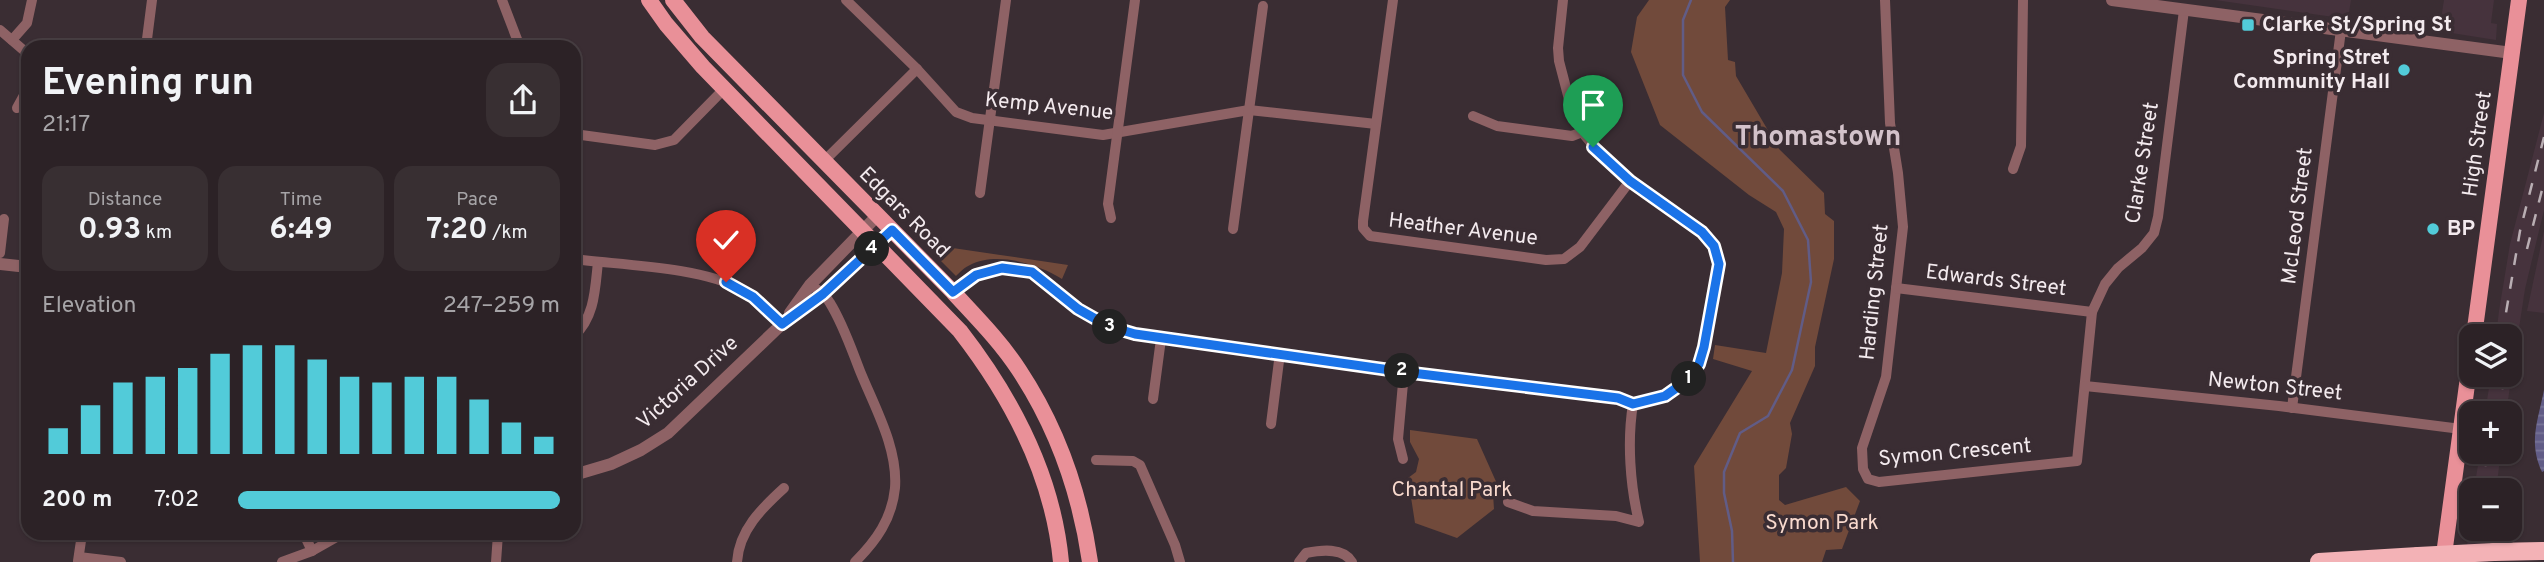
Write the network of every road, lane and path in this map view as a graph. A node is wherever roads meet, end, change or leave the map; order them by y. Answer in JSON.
{"nodes":[{"id":1,"x":32,"y":0,"type":"edge"},
{"id":2,"x":152,"y":0,"type":"edge"},
{"id":3,"x":502,"y":0,"type":"edge"},
{"id":4,"x":649,"y":0,"type":"edge"},
{"id":5,"x":673,"y":0,"type":"edge"},
{"id":6,"x":1006,"y":0,"type":"edge"},
{"id":7,"x":1135,"y":0,"type":"edge"},
{"id":8,"x":1393,"y":0,"type":"edge"},
{"id":9,"x":1563,"y":0,"type":"edge"},
{"id":10,"x":2023,"y":0,"type":"edge"},
{"id":11,"x":2112,"y":0,"type":"edge"},
{"id":12,"x":2519,"y":0,"type":"edge"},
{"id":13,"x":1885,"y":1,"type":"edge"},
{"id":14,"x":851,"y":2,"type":"edge"},
{"id":15,"x":1263,"y":6,"type":"dead end"},
{"id":16,"x":2184,"y":10,"type":"junction"},
{"id":17,"x":0,"y":30,"type":"edge"},
{"id":18,"x":2341,"y":30,"type":"junction"},
{"id":19,"x":12,"y":40,"type":"junction"},
{"id":20,"x":147,"y":40,"type":"edge"},
{"id":21,"x":517,"y":40,"type":"edge"},
{"id":22,"x":21,"y":48,"type":"edge"},
{"id":23,"x":2512,"y":53,"type":"junction"},
{"id":24,"x":917,"y":69,"type":"junction"},
{"id":25,"x":724,"y":89,"type":"junction"},
{"id":26,"x":21,"y":101,"type":"edge"},
{"id":27,"x":17,"y":108,"type":"dead end"},
{"id":28,"x":1249,"y":110,"type":"junction"},
{"id":29,"x":1474,"y":116,"type":"dead end"},
{"id":30,"x":989,"y":121,"type":"junction"},
{"id":31,"x":1376,"y":124,"type":"junction"},
{"id":32,"x":1582,"y":132,"type":"junction"},
{"id":33,"x":581,"y":135,"type":"edge"},
{"id":34,"x":1116,"y":135,"type":"junction"},
{"id":35,"x":823,"y":162,"type":"junction"},
{"id":36,"x":2013,"y":169,"type":"dead end"},
{"id":37,"x":1630,"y":181,"type":"junction"},
{"id":38,"x":980,"y":193,"type":"dead end"},
{"id":39,"x":877,"y":216,"type":"junction"},
{"id":40,"x":1111,"y":218,"type":"dead end"},
{"id":41,"x":4,"y":219,"type":"dead end"},
{"id":42,"x":862,"y":229,"type":"junction"},
{"id":43,"x":1233,"y":229,"type":"dead end"},
{"id":44,"x":892,"y":230,"type":"junction"},
{"id":45,"x":877,"y":244,"type":"junction"},
{"id":46,"x":0,"y":253,"type":"edge"},
{"id":47,"x":581,"y":260,"type":"edge"},
{"id":48,"x":598,"y":262,"type":"junction"},
{"id":49,"x":0,"y":264,"type":"edge"},
{"id":50,"x":21,"y":266,"type":"edge"},
{"id":51,"x":810,"y":285,"type":"junction"},
{"id":52,"x":1896,"y":288,"type":"junction"},
{"id":53,"x":953,"y":292,"type":"junction"},
{"id":54,"x":820,"y":296,"type":"junction"},
{"id":55,"x":2092,"y":312,"type":"junction"},
{"id":56,"x":782,"y":324,"type":"junction"},
{"id":57,"x":2476,"y":324,"type":"edge"},
{"id":58,"x":581,"y":330,"type":"edge"},
{"id":59,"x":1161,"y":339,"type":"junction"},
{"id":60,"x":1280,"y":353,"type":"junction"},
{"id":61,"x":1404,"y":372,"type":"junction"},
{"id":62,"x":1886,"y":377,"type":"joint"},
{"id":63,"x":2085,"y":386,"type":"junction"},
{"id":64,"x":1153,"y":399,"type":"dead end"},
{"id":65,"x":1633,"y":404,"type":"junction"},
{"id":66,"x":2292,"y":408,"type":"junction"},
{"id":67,"x":1271,"y":424,"type":"dead end"},
{"id":68,"x":2459,"y":429,"type":"edge"},
{"id":69,"x":2459,"y":444,"type":"edge"},
{"id":70,"x":1403,"y":458,"type":"dead end"},
{"id":71,"x":1096,"y":460,"type":"dead end"},
{"id":72,"x":581,"y":473,"type":"edge"},
{"id":73,"x":784,"y":488,"type":"dead end"},
{"id":74,"x":1508,"y":502,"type":"dead end"},
{"id":75,"x":81,"y":540,"type":"edge"},
{"id":76,"x":307,"y":540,"type":"edge"},
{"id":77,"x":331,"y":540,"type":"edge"},
{"id":78,"x":498,"y":540,"type":"edge"},
{"id":79,"x":312,"y":551,"type":"junction"},
{"id":80,"x":2544,"y":551,"type":"edge"},
{"id":81,"x":78,"y":560,"type":"edge"},
{"id":82,"x":121,"y":562,"type":"edge"},
{"id":83,"x":282,"y":562,"type":"edge"},
{"id":84,"x":496,"y":562,"type":"edge"},
{"id":85,"x":737,"y":562,"type":"edge"},
{"id":86,"x":855,"y":562,"type":"edge"},
{"id":87,"x":1061,"y":562,"type":"edge"},
{"id":88,"x":1090,"y":562,"type":"edge"},
{"id":89,"x":1180,"y":562,"type":"edge"},
{"id":90,"x":1298,"y":562,"type":"edge"},
{"id":91,"x":1352,"y":562,"type":"edge"},
{"id":92,"x":2319,"y":562,"type":"edge"},
{"id":93,"x":2443,"y":562,"type":"edge"}],
"edges":[{"from":1,"to":19,"type":"street"},
{"from":2,"to":20,"type":"street"},
{"from":3,"to":21,"type":"street"},
{"from":4,"to":25,"type":"main road","name":"Edgars Road"},
{"from":5,"to":35,"type":"main road","name":"Edgars Road"},
{"from":6,"to":30,"type":"street"},
{"from":7,"to":34,"type":"street"},
{"from":8,"to":31,"type":"street","name":"Heather Avenue"},
{"from":9,"to":32,"type":"street"},
{"from":10,"to":36,"type":"street"},
{"from":11,"to":16,"type":"street"},
{"from":12,"to":23,"type":"main road","name":"High Street"},
{"from":13,"to":52,"type":"street","name":"Harding Street"},
{"from":14,"to":24,"type":"street","name":"Kemp Avenue"},
{"from":15,"to":28,"type":"street"},
{"from":16,"to":18,"type":"street"},
{"from":16,"to":55,"type":"street","name":"Clarke Street"},
{"from":17,"to":19,"type":"street"},
{"from":18,"to":23,"type":"street"},
{"from":18,"to":66,"type":"street","name":"McLeod Street"},
{"from":19,"to":22,"type":"street"},
{"from":23,"to":57,"type":"main road","name":"High Street"},
{"from":24,"to":30,"type":"street","name":"Kemp Avenue"},
{"from":24,"to":35,"type":"street"},
{"from":25,"to":33,"type":"street"},
{"from":25,"to":42,"type":"main road","name":"Edgars Road"},
{"from":26,"to":27,"type":"street"},
{"from":28,"to":31,"type":"street","name":"Kemp Avenue"},
{"from":28,"to":34,"type":"street","name":"Kemp Avenue"},
{"from":28,"to":43,"type":"street"},
{"from":29,"to":32,"type":"street"},
{"from":30,"to":34,"type":"street","name":"Kemp Avenue"},
{"from":30,"to":38,"type":"street"},
{"from":31,"to":37,"type":"street","name":"Heather Avenue"},
{"from":32,"to":37,"type":"street"},
{"from":34,"to":40,"type":"street"},
{"from":35,"to":39,"type":"main road","name":"Edgars Road"},
{"from":37,"to":65,"type":"street"},
{"from":39,"to":42,"type":"street","name":"Victoria Drive"},
{"from":39,"to":44,"type":"main road","name":"Edgars Road"},
{"from":41,"to":46,"type":"street"},
{"from":42,"to":45,"type":"main road","name":"Edgars Road"},
{"from":42,"to":51,"type":"street","name":"Victoria Drive"},
{"from":44,"to":45,"type":"street","name":"Victoria Drive"},
{"from":44,"to":53,"type":"main road","name":"Edgars Road"},
{"from":45,"to":54,"type":"street","name":"Victoria Drive"},
{"from":45,"to":87,"type":"main road","name":"Edgars Road"},
{"from":47,"to":48,"type":"street"},
{"from":48,"to":56,"type":"street"},
{"from":48,"to":58,"type":"street"},
{"from":49,"to":50,"type":"street"},
{"from":51,"to":54,"type":"street"},
{"from":51,"to":56,"type":"street","name":"Victoria Drive"},
{"from":52,"to":55,"type":"street","name":"Edwards Street"},
{"from":52,"to":62,"type":"street","name":"Harding Street"},
{"from":53,"to":59,"type":"street"},
{"from":53,"to":88,"type":"main road","name":"Edgars Road"},
{"from":54,"to":56,"type":"street","name":"Victoria Drive"},
{"from":54,"to":86,"type":"street"},
{"from":55,"to":63,"type":"street","name":"Clarke Street"},
{"from":56,"to":72,"type":"street","name":"Victoria Drive"},
{"from":59,"to":60,"type":"street"},
{"from":59,"to":64,"type":"street"},
{"from":60,"to":61,"type":"street"},
{"from":60,"to":67,"type":"street"},
{"from":61,"to":65,"type":"street"},
{"from":61,"to":70,"type":"street"},
{"from":62,"to":63,"type":"street","name":"Symon Crescent"},
{"from":63,"to":66,"type":"street","name":"Newton Street"},
{"from":65,"to":74,"type":"street"},
{"from":66,"to":68,"type":"street","name":"Newton Street"},
{"from":69,"to":93,"type":"main road"},
{"from":71,"to":89,"type":"street"},
{"from":73,"to":85,"type":"street"},
{"from":75,"to":81,"type":"street"},
{"from":76,"to":79,"type":"street"},
{"from":77,"to":79,"type":"street"},
{"from":78,"to":84,"type":"street"},
{"from":79,"to":83,"type":"street"},
{"from":80,"to":92,"type":"highway","bridge":true},
{"from":81,"to":82,"type":"street"},
{"from":90,"to":91,"type":"street"}]}
